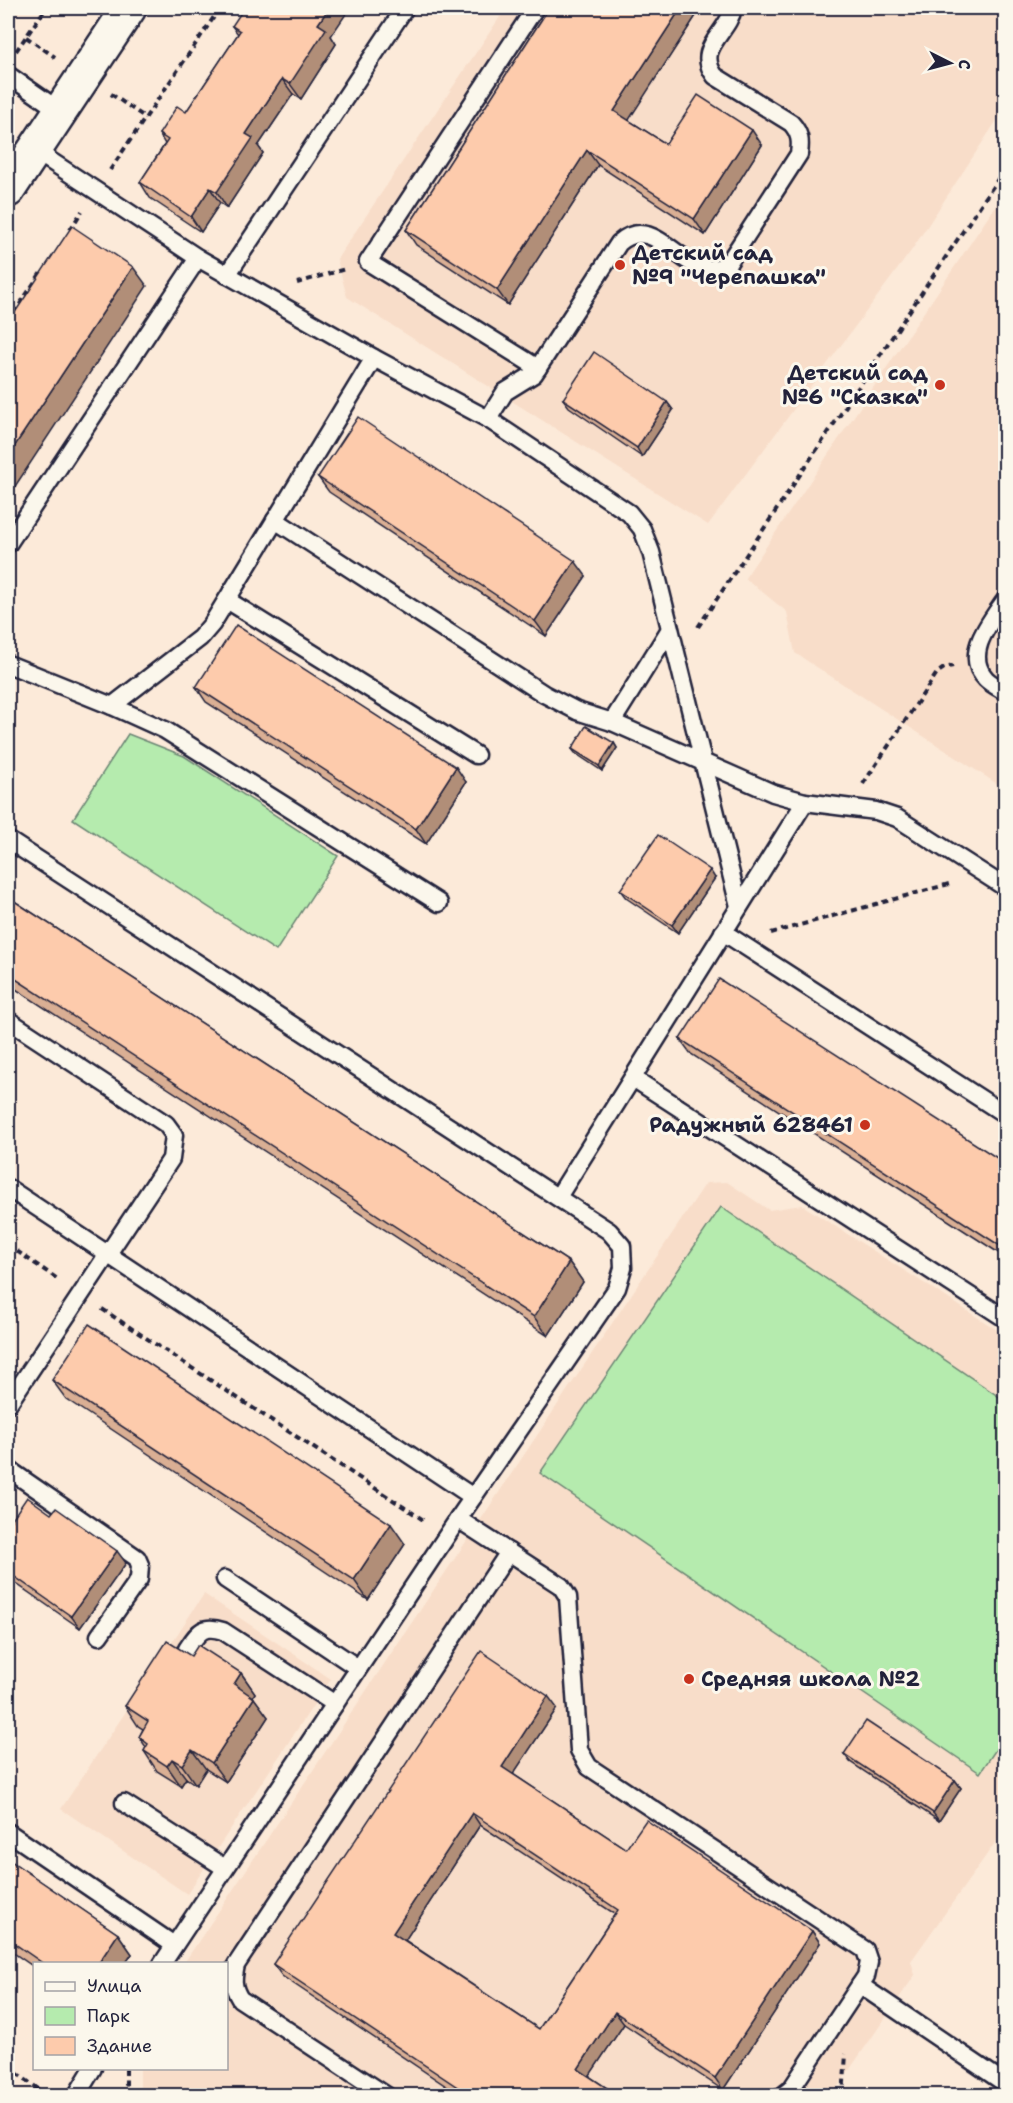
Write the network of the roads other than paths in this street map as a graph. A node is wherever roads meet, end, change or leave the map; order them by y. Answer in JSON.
{"nodes":[{"id":1,"x":129,"y":8,"type":"edge"},
{"id":2,"x":405,"y":8,"type":"edge"},
{"id":3,"x":535,"y":8,"type":"edge"},
{"id":4,"x":733,"y":8,"type":"edge"},
{"id":5,"x":8,"y":75,"type":"edge"},
{"id":6,"x":60,"y":111,"type":"junction"},
{"id":7,"x":34,"y":150,"type":"junction"},
{"id":8,"x":8,"y":190,"type":"edge"},
{"id":9,"x":198,"y":258,"type":"junction"},
{"id":10,"x":227,"y":275,"type":"junction"},
{"id":11,"x":374,"y":358,"type":"junction"},
{"id":12,"x":538,"y":368,"type":"junction"},
{"id":13,"x":488,"y":419,"type":"junction"},
{"id":14,"x":275,"y":520,"type":"junction"},
{"id":15,"x":8,"y":544,"type":"edge"},
{"id":16,"x":1005,"y":599,"type":"edge"},
{"id":17,"x":227,"y":600,"type":"junction"},
{"id":18,"x":670,"y":629,"type":"junction"},
{"id":19,"x":8,"y":664,"type":"edge"},
{"id":20,"x":1005,"y":692,"type":"edge"},
{"id":21,"x":112,"y":706,"type":"junction"},
{"id":22,"x":612,"y":722,"type":"junction"},
{"id":23,"x":476,"y":755,"type":"dead end"},
{"id":24,"x":705,"y":765,"type":"junction"},
{"id":25,"x":805,"y":802,"type":"junction"},
{"id":26,"x":8,"y":840,"type":"edge"},
{"id":27,"x":1005,"y":888,"type":"edge"},
{"id":28,"x":439,"y":903,"type":"dead end"},
{"id":29,"x":739,"y":906,"type":"junction"},
{"id":30,"x":723,"y":932,"type":"junction"},
{"id":31,"x":8,"y":1020,"type":"edge"},
{"id":32,"x":633,"y":1078,"type":"junction"},
{"id":33,"x":1005,"y":1115,"type":"edge"},
{"id":34,"x":8,"y":1188,"type":"edge"},
{"id":35,"x":558,"y":1197,"type":"junction"},
{"id":36,"x":108,"y":1255,"type":"junction"},
{"id":37,"x":1005,"y":1319,"type":"edge"},
{"id":38,"x":8,"y":1404,"type":"edge"},
{"id":39,"x":8,"y":1469,"type":"edge"},
{"id":40,"x":473,"y":1497,"type":"junction"},
{"id":41,"x":458,"y":1519,"type":"junction"},
{"id":42,"x":509,"y":1552,"type":"junction"},
{"id":43,"x":225,"y":1579,"type":"dead end"},
{"id":44,"x":99,"y":1636,"type":"dead end"},
{"id":45,"x":187,"y":1649,"type":"dead end"},
{"id":46,"x":358,"y":1668,"type":"junction"},
{"id":47,"x":334,"y":1704,"type":"junction"},
{"id":48,"x":124,"y":1803,"type":"dead end"},
{"id":49,"x":8,"y":1832,"type":"edge"},
{"id":50,"x":225,"y":1868,"type":"junction"},
{"id":51,"x":174,"y":1945,"type":"junction"},
{"id":52,"x":163,"y":1962,"type":"edge"},
{"id":53,"x":860,"y":1986,"type":"junction"},
{"id":54,"x":92,"y":2070,"type":"edge"},
{"id":55,"x":1005,"y":2084,"type":"edge"},
{"id":56,"x":75,"y":2096,"type":"edge"},
{"id":57,"x":387,"y":2096,"type":"edge"},
{"id":58,"x":782,"y":2096,"type":"edge"}],
"edges":[{"from":1,"to":6,"type":"street"},
{"from":2,"to":10,"type":"lane"},
{"from":3,"to":12,"type":"lane"},
{"from":4,"to":12,"type":"lane"},
{"from":5,"to":6,"type":"lane"},
{"from":6,"to":7,"type":"street"},
{"from":7,"to":8,"type":"street"},
{"from":7,"to":9,"type":"lane"},
{"from":9,"to":10,"type":"lane"},
{"from":9,"to":15,"type":"lane"},
{"from":10,"to":11,"type":"lane"},
{"from":11,"to":13,"type":"lane"},
{"from":11,"to":14,"type":"lane"},
{"from":12,"to":13,"type":"lane"},
{"from":13,"to":18,"type":"lane"},
{"from":14,"to":17,"type":"lane"},
{"from":14,"to":22,"type":"lane"},
{"from":16,"to":20,"type":"lane"},
{"from":17,"to":21,"type":"lane"},
{"from":17,"to":23,"type":"lane"},
{"from":18,"to":22,"type":"lane"},
{"from":18,"to":24,"type":"lane"},
{"from":19,"to":21,"type":"lane"},
{"from":21,"to":28,"type":"lane"},
{"from":22,"to":24,"type":"lane"},
{"from":24,"to":25,"type":"lane"},
{"from":24,"to":29,"type":"lane"},
{"from":25,"to":27,"type":"lane"},
{"from":25,"to":29,"type":"lane"},
{"from":26,"to":35,"type":"lane"},
{"from":29,"to":30,"type":"lane"},
{"from":30,"to":32,"type":"lane"},
{"from":30,"to":33,"type":"lane"},
{"from":31,"to":36,"type":"lane"},
{"from":32,"to":35,"type":"lane"},
{"from":32,"to":37,"type":"lane"},
{"from":34,"to":36,"type":"lane"},
{"from":35,"to":40,"type":"lane"},
{"from":36,"to":38,"type":"lane"},
{"from":36,"to":40,"type":"lane"},
{"from":39,"to":44,"type":"lane"},
{"from":40,"to":41,"type":"lane"},
{"from":41,"to":42,"type":"lane"},
{"from":41,"to":46,"type":"lane"},
{"from":42,"to":53,"type":"lane"},
{"from":42,"to":57,"type":"lane"},
{"from":43,"to":46,"type":"lane"},
{"from":45,"to":47,"type":"lane"},
{"from":46,"to":47,"type":"lane"},
{"from":47,"to":50,"type":"lane"},
{"from":48,"to":50,"type":"lane"},
{"from":49,"to":51,"type":"lane"},
{"from":50,"to":51,"type":"lane"},
{"from":51,"to":52,"type":"lane"},
{"from":53,"to":55,"type":"lane"},
{"from":53,"to":58,"type":"lane"},
{"from":54,"to":56,"type":"lane"}]}
